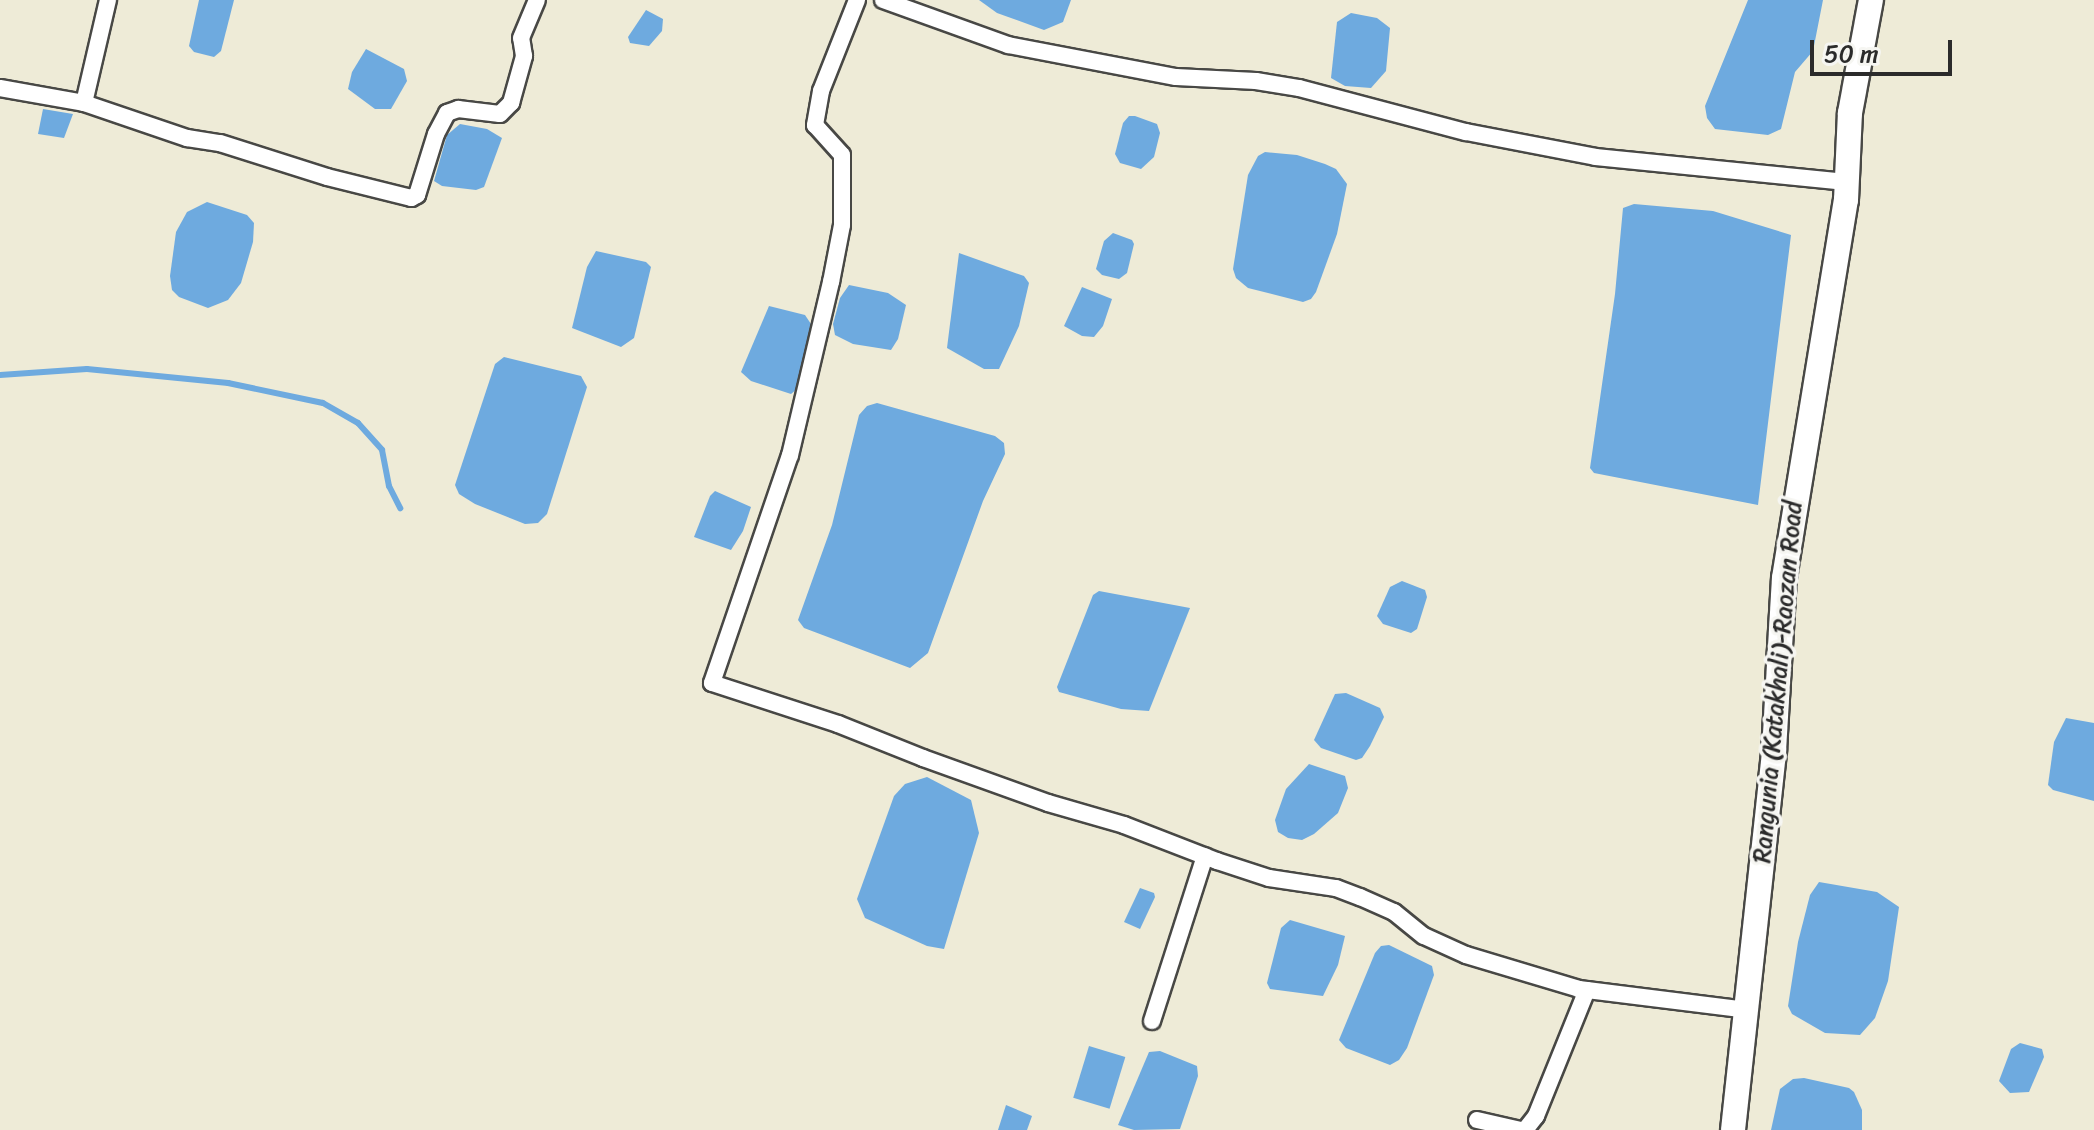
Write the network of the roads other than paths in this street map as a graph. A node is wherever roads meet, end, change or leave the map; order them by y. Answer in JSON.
{"nodes":[{"id":1,"x":108,"y":0,"type":"edge"},
{"id":2,"x":537,"y":0,"type":"edge"},
{"id":3,"x":857,"y":0,"type":"edge"},
{"id":4,"x":883,"y":0,"type":"edge"},
{"id":5,"x":1871,"y":0,"type":"edge"},
{"id":6,"x":0,"y":88,"type":"edge"},
{"id":7,"x":84,"y":103,"type":"junction"},
{"id":8,"x":1846,"y":182,"type":"junction"},
{"id":9,"x":1205,"y":856,"type":"junction"},
{"id":10,"x":1587,"y":990,"type":"junction"},
{"id":11,"x":1747,"y":1010,"type":"junction"},
{"id":12,"x":1152,"y":1021,"type":"dead end"},
{"id":13,"x":1477,"y":1120,"type":"dead end"},
{"id":14,"x":1523,"y":1130,"type":"edge"},
{"id":15,"x":1733,"y":1130,"type":"edge"}],
"edges":[{"from":1,"to":7,"type":"street"},
{"from":2,"to":7,"type":"street"},
{"from":3,"to":9,"type":"street"},
{"from":4,"to":8,"type":"street"},
{"from":5,"to":8,"type":"main road","name":"Rangunia (Katakhali)-Raozan Road"},
{"from":6,"to":7,"type":"street"},
{"from":8,"to":11,"type":"main road","name":"Rangunia (Katakhali)-Raozan Road"},
{"from":9,"to":10,"type":"street"},
{"from":9,"to":12,"type":"street"},
{"from":10,"to":11,"type":"street"},
{"from":10,"to":14,"type":"street"},
{"from":11,"to":15,"type":"main road","name":"Rangunia (Katakhali)-Raozan Road"},
{"from":13,"to":14,"type":"street"}]}
